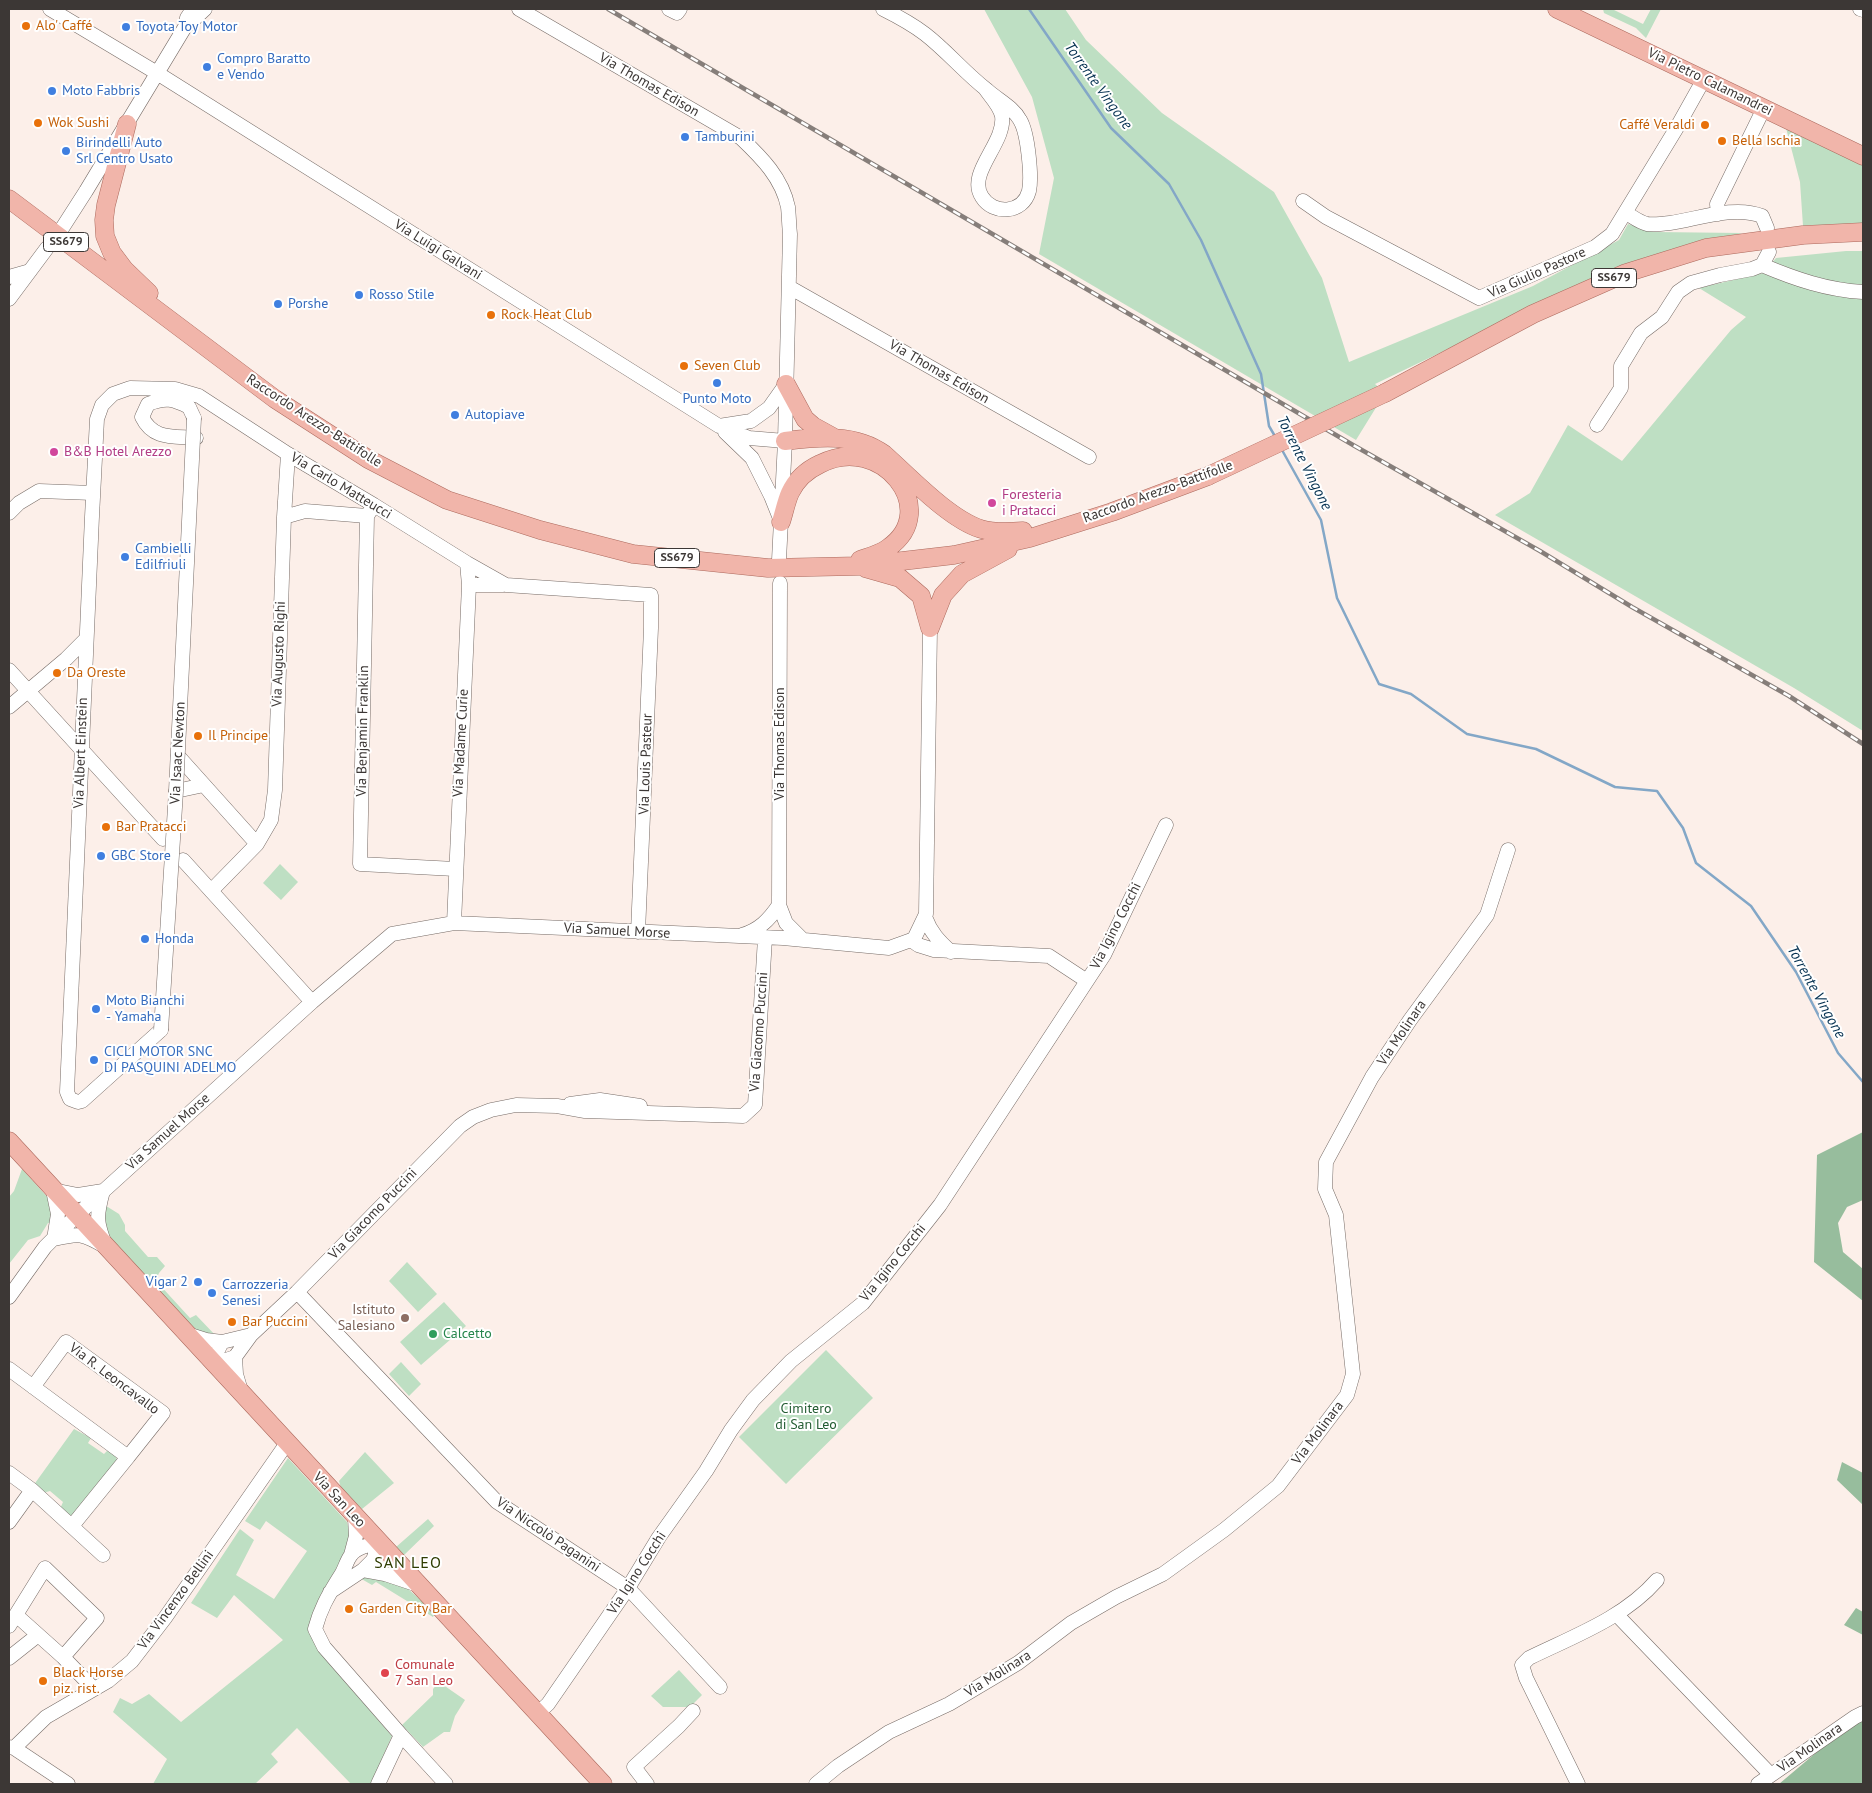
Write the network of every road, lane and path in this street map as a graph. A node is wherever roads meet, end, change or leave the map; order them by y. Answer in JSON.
{"nodes":[{"id":1,"x":50,"y":9,"type":"edge"},
{"id":2,"x":193,"y":9,"type":"edge"},
{"id":3,"x":205,"y":9,"type":"edge"},
{"id":4,"x":519,"y":9,"type":"edge"},
{"id":5,"x":669,"y":9,"type":"edge"},
{"id":6,"x":680,"y":9,"type":"edge"},
{"id":7,"x":883,"y":9,"type":"edge"},
{"id":8,"x":1558,"y":9,"type":"edge"},
{"id":9,"x":185,"y":27,"type":"junction"},
{"id":10,"x":157,"y":73,"type":"junction"},
{"id":11,"x":1704,"y":79,"type":"junction"},
{"id":12,"x":986,"y":90,"type":"junction"},
{"id":13,"x":1764,"y":108,"type":"junction"},
{"id":14,"x":127,"y":124,"type":"junction"},
{"id":15,"x":1863,"y":156,"type":"edge"},
{"id":16,"x":9,"y":199,"type":"edge"},
{"id":17,"x":1303,"y":201,"type":"dead end"},
{"id":18,"x":1626,"y":213,"type":"junction"},
{"id":19,"x":1718,"y":214,"type":"junction"},
{"id":20,"x":1767,"y":228,"type":"dead end"},
{"id":21,"x":61,"y":230,"type":"dead end"},
{"id":22,"x":1863,"y":232,"type":"edge"},
{"id":23,"x":47,"y":248,"type":"dead end"},
{"id":24,"x":1769,"y":252,"type":"dead end"},
{"id":25,"x":1762,"y":265,"type":"junction"},
{"id":26,"x":30,"y":271,"type":"junction"},
{"id":27,"x":9,"y":277,"type":"edge"},
{"id":28,"x":789,"y":287,"type":"junction"},
{"id":29,"x":1863,"y":292,"type":"edge"},
{"id":30,"x":9,"y":298,"type":"edge"},
{"id":31,"x":190,"y":335,"type":"junction"},
{"id":32,"x":786,"y":384,"type":"junction"},
{"id":33,"x":175,"y":389,"type":"joint"},
{"id":34,"x":1597,"y":425,"type":"dead end"},
{"id":35,"x":720,"y":426,"type":"junction"},
{"id":36,"x":834,"y":437,"type":"junction"},
{"id":37,"x":189,"y":438,"type":"dead end"},
{"id":38,"x":788,"y":440,"type":"junction"},
{"id":39,"x":288,"y":454,"type":"junction"},
{"id":40,"x":1089,"y":457,"type":"dead end"},
{"id":41,"x":883,"y":465,"type":"junction"},
{"id":42,"x":93,"y":493,"type":"junction"},
{"id":43,"x":371,"y":510,"type":"junction"},
{"id":44,"x":9,"y":513,"type":"edge"},
{"id":45,"x":284,"y":517,"type":"junction"},
{"id":46,"x":781,"y":522,"type":"junction"},
{"id":47,"x":1048,"y":531,"type":"junction"},
{"id":48,"x":1030,"y":538,"type":"junction"},
{"id":49,"x":780,"y":560,"type":"dead end"},
{"id":50,"x":467,"y":563,"type":"junction"},
{"id":51,"x":851,"y":567,"type":"junction"},
{"id":52,"x":780,"y":583,"type":"dead end"},
{"id":53,"x":469,"y":585,"type":"junction"},
{"id":54,"x":506,"y":586,"type":"junction"},
{"id":55,"x":651,"y":595,"type":"joint"},
{"id":56,"x":930,"y":628,"type":"junction"},
{"id":57,"x":85,"y":640,"type":"junction"},
{"id":58,"x":9,"y":670,"type":"edge"},
{"id":59,"x":27,"y":690,"type":"junction"},
{"id":60,"x":9,"y":707,"type":"edge"},
{"id":61,"x":82,"y":751,"type":"junction"},
{"id":62,"x":178,"y":756,"type":"junction"},
{"id":63,"x":204,"y":785,"type":"junction"},
{"id":64,"x":176,"y":791,"type":"junction"},
{"id":65,"x":1166,"y":825,"type":"dead end"},
{"id":66,"x":163,"y":839,"type":"dead end"},
{"id":67,"x":258,"y":844,"type":"junction"},
{"id":68,"x":1508,"y":850,"type":"dead end"},
{"id":69,"x":183,"y":860,"type":"dead end"},
{"id":70,"x":455,"y":869,"type":"junction"},
{"id":71,"x":211,"y":891,"type":"junction"},
{"id":72,"x":779,"y":905,"type":"junction"},
{"id":73,"x":925,"y":917,"type":"junction"},
{"id":74,"x":767,"y":922,"type":"junction"},
{"id":75,"x":454,"y":923,"type":"junction"},
{"id":76,"x":786,"y":923,"type":"junction"},
{"id":77,"x":638,"y":932,"type":"junction"},
{"id":78,"x":737,"y":936,"type":"junction"},
{"id":79,"x":914,"y":936,"type":"junction"},
{"id":80,"x":774,"y":938,"type":"junction"},
{"id":81,"x":803,"y":940,"type":"junction"},
{"id":82,"x":889,"y":948,"type":"junction"},
{"id":83,"x":934,"y":950,"type":"junction"},
{"id":84,"x":951,"y":952,"type":"junction"},
{"id":85,"x":1087,"y":981,"type":"junction"},
{"id":86,"x":312,"y":1002,"type":"junction"},
{"id":87,"x":88,"y":1097,"type":"joint"},
{"id":88,"x":13,"y":1146,"type":"edge"},
{"id":89,"x":53,"y":1190,"type":"junction"},
{"id":90,"x":103,"y":1191,"type":"junction"},
{"id":91,"x":77,"y":1215,"type":"junction"},
{"id":92,"x":54,"y":1239,"type":"junction"},
{"id":93,"x":106,"y":1246,"type":"junction"},
{"id":94,"x":297,"y":1292,"type":"junction"},
{"id":95,"x":9,"y":1297,"type":"edge"},
{"id":96,"x":186,"y":1334,"type":"junction"},
{"id":97,"x":250,"y":1335,"type":"junction"},
{"id":98,"x":222,"y":1342,"type":"junction"},
{"id":99,"x":235,"y":1357,"type":"junction"},
{"id":100,"x":214,"y":1364,"type":"junction"},
{"id":101,"x":9,"y":1369,"type":"edge"},
{"id":102,"x":33,"y":1386,"type":"junction"},
{"id":103,"x":242,"y":1394,"type":"junction"},
{"id":104,"x":286,"y":1443,"type":"junction"},
{"id":105,"x":128,"y":1457,"type":"junction"},
{"id":106,"x":9,"y":1473,"type":"edge"},
{"id":107,"x":32,"y":1490,"type":"junction"},
{"id":108,"x":356,"y":1518,"type":"junction"},
{"id":109,"x":9,"y":1522,"type":"edge"},
{"id":110,"x":72,"y":1526,"type":"junction"},
{"id":111,"x":379,"y":1543,"type":"junction"},
{"id":112,"x":103,"y":1555,"type":"dead end"},
{"id":113,"x":351,"y":1555,"type":"junction"},
{"id":114,"x":363,"y":1570,"type":"junction"},
{"id":115,"x":1657,"y":1580,"type":"dead end"},
{"id":116,"x":418,"y":1585,"type":"junction"},
{"id":117,"x":628,"y":1588,"type":"junction"},
{"id":118,"x":330,"y":1592,"type":"junction"},
{"id":119,"x":1617,"y":1615,"type":"junction"},
{"id":120,"x":12,"y":1620,"type":"edge"},
{"id":121,"x":38,"y":1635,"type":"junction"},
{"id":122,"x":63,"y":1657,"type":"junction"},
{"id":123,"x":9,"y":1658,"type":"edge"},
{"id":124,"x":720,"y":1687,"type":"dead end"},
{"id":125,"x":94,"y":1689,"type":"junction"},
{"id":126,"x":693,"y":1711,"type":"dead end"},
{"id":127,"x":538,"y":1713,"type":"junction"},
{"id":128,"x":1863,"y":1713,"type":"edge"},
{"id":129,"x":401,"y":1735,"type":"junction"},
{"id":130,"x":12,"y":1748,"type":"edge"},
{"id":131,"x":1771,"y":1775,"type":"junction"},
{"id":132,"x":68,"y":1784,"type":"edge"},
{"id":133,"x":378,"y":1784,"type":"edge"},
{"id":134,"x":446,"y":1784,"type":"edge"},
{"id":135,"x":602,"y":1784,"type":"edge"},
{"id":136,"x":647,"y":1784,"type":"edge"},
{"id":137,"x":816,"y":1784,"type":"edge"},
{"id":138,"x":1578,"y":1784,"type":"edge"},
{"id":139,"x":1758,"y":1784,"type":"edge"}],
"edges":[{"from":1,"to":10,"type":"street","name":"Via Luigi Galvani"},
{"from":2,"to":9,"type":"street"},
{"from":3,"to":9,"type":"street"},
{"from":4,"to":28,"type":"street","name":"Via Thomas Edison"},
{"from":5,"to":6,"type":"street"},
{"from":7,"to":12,"type":"street"},
{"from":8,"to":11,"type":"main road","name":"Via Pietro Calamandrei"},
{"from":9,"to":10,"type":"street"},
{"from":10,"to":14,"type":"street"},
{"from":10,"to":35,"type":"street","name":"Via Luigi Galvani"},
{"from":11,"to":13,"type":"main road","name":"Via Pietro Calamandrei"},
{"from":11,"to":18,"type":"street","name":"Via Giulio Pastore"},
{"from":12,"to":12,"type":"street"},
{"from":13,"to":15,"type":"main road","name":"Via Pietro Calamandrei"},
{"from":13,"to":19,"type":"street"},
{"from":14,"to":21,"type":"street"},
{"from":14,"to":31,"type":"main road"},
{"from":16,"to":31,"type":"main road","name":"Raccordo Arezzo-Battifolle","number":"SS679"},
{"from":17,"to":18,"type":"street","name":"Via Giulio Pastore"},
{"from":18,"to":19,"type":"street"},
{"from":19,"to":20,"type":"street"},
{"from":22,"to":47,"type":"main road","name":"Raccordo Arezzo-Battifolle","number":"SS679","bridge":true},
{"from":23,"to":26,"type":"street"},
{"from":24,"to":25,"type":"street"},
{"from":25,"to":29,"type":"street"},
{"from":25,"to":34,"type":"street"},
{"from":26,"to":27,"type":"street"},
{"from":26,"to":30,"type":"street"},
{"from":28,"to":32,"type":"street","name":"Via Thomas Edison"},
{"from":28,"to":40,"type":"street","name":"Via Thomas Edison"},
{"from":31,"to":51,"type":"main road","name":"Raccordo Arezzo-Battifolle","number":"SS679"},
{"from":32,"to":35,"type":"street"},
{"from":32,"to":36,"type":"main road"},
{"from":32,"to":38,"type":"street","name":"Via Thomas Edison"},
{"from":33,"to":39,"type":"street","name":"Via Carlo Matteucci"},
{"from":33,"to":42,"type":"street","name":"Via Albert Einstein"},
{"from":35,"to":38,"type":"street","name":"Via Luigi Galvani"},
{"from":35,"to":46,"type":"street","name":"Via Luigi Galvani"},
{"from":36,"to":38,"type":"main road"},
{"from":36,"to":47,"type":"main road"},
{"from":37,"to":62,"type":"street","name":"Via Isaac Newton","bridge":true},
{"from":38,"to":41,"type":"main road"},
{"from":38,"to":46,"type":"street","name":"Via Thomas Edison"},
{"from":39,"to":43,"type":"street","name":"Via Carlo Matteucci"},
{"from":39,"to":45,"type":"street","name":"Via Augusto Righi"},
{"from":41,"to":46,"type":"main road"},
{"from":41,"to":51,"type":"main road"},
{"from":42,"to":44,"type":"street"},
{"from":42,"to":57,"type":"street","name":"Via Albert Einstein"},
{"from":43,"to":45,"type":"street"},
{"from":43,"to":50,"type":"street","name":"Via Carlo Matteucci"},
{"from":43,"to":70,"type":"street","name":"Via Benjamin Franklin"},
{"from":45,"to":67,"type":"street","name":"Via Augusto Righi"},
{"from":46,"to":49,"type":"street","name":"Via Thomas Edison"},
{"from":47,"to":48,"type":"main road","name":"Raccordo Arezzo-Battifolle","number":"SS679"},
{"from":48,"to":51,"type":"main road","name":"Raccordo Arezzo-Battifolle","number":"SS679"},
{"from":48,"to":56,"type":"main road"},
{"from":50,"to":53,"type":"street","name":"Via Madame Curie"},
{"from":50,"to":54,"type":"street","name":"Via Carlo Matteucci"},
{"from":51,"to":56,"type":"main road"},
{"from":52,"to":72,"type":"street","name":"Via Thomas Edison"},
{"from":53,"to":54,"type":"street","name":"Via Carlo Matteucci"},
{"from":53,"to":70,"type":"street","name":"Via Madame Curie"},
{"from":54,"to":55,"type":"street","name":"Via Carlo Matteucci"},
{"from":55,"to":77,"type":"street","name":"Via Louis Pasteur"},
{"from":56,"to":73,"type":"street"},
{"from":57,"to":59,"type":"street"},
{"from":57,"to":61,"type":"street","name":"Via Albert Einstein"},
{"from":58,"to":59,"type":"street"},
{"from":59,"to":60,"type":"street"},
{"from":59,"to":61,"type":"street"},
{"from":61,"to":66,"type":"street"},
{"from":61,"to":87,"type":"street","name":"Via Albert Einstein"},
{"from":62,"to":63,"type":"street"},
{"from":62,"to":64,"type":"street","name":"Via Isaac Newton","bridge":true},
{"from":63,"to":64,"type":"street"},
{"from":63,"to":67,"type":"street"},
{"from":64,"to":87,"type":"street","name":"Via Isaac Newton","bridge":true},
{"from":65,"to":85,"type":"street","name":"Via Igino Cocchi"},
{"from":67,"to":71,"type":"street","name":"Via Augusto Righi"},
{"from":68,"to":137,"type":"street","name":"Via Molinara"},
{"from":69,"to":71,"type":"street"},
{"from":70,"to":75,"type":"street","name":"Via Madame Curie"},
{"from":71,"to":86,"type":"street"},
{"from":72,"to":74,"type":"street"},
{"from":72,"to":76,"type":"street"},
{"from":73,"to":79,"type":"street"},
{"from":73,"to":84,"type":"street"},
{"from":74,"to":78,"type":"street"},
{"from":74,"to":80,"type":"street"},
{"from":75,"to":77,"type":"street","name":"Via Samuel Morse"},
{"from":75,"to":86,"type":"street","name":"Via Samuel Morse"},
{"from":76,"to":80,"type":"street","name":"Via Giacomo Puccini"},
{"from":76,"to":81,"type":"street"},
{"from":77,"to":78,"type":"street","name":"Via Samuel Morse"},
{"from":78,"to":80,"type":"street","name":"Via Samuel Morse"},
{"from":79,"to":82,"type":"street","name":"Via Samuel Morse"},
{"from":79,"to":83,"type":"street"},
{"from":79,"to":84,"type":"street"},
{"from":80,"to":81,"type":"street","name":"Via Samuel Morse"},
{"from":80,"to":94,"type":"street","name":"Via Giacomo Puccini"},
{"from":81,"to":82,"type":"street","name":"Via Samuel Morse"},
{"from":82,"to":83,"type":"street"},
{"from":83,"to":84,"type":"street"},
{"from":84,"to":85,"type":"street"},
{"from":85,"to":117,"type":"street","name":"Via Igino Cocchi"},
{"from":86,"to":90,"type":"street","name":"Via Samuel Morse"},
{"from":88,"to":89,"type":"main road","name":"Via San Leo"},
{"from":89,"to":90,"type":"street"},
{"from":89,"to":91,"type":"main road","name":"Via San Leo"},
{"from":89,"to":92,"type":"street"},
{"from":90,"to":91,"type":"street","name":"Via Samuel Morse"},
{"from":90,"to":93,"type":"street"},
{"from":91,"to":92,"type":"street","name":"Via Samuel Morse"},
{"from":91,"to":93,"type":"main road","name":"Via San Leo"},
{"from":92,"to":93,"type":"street"},
{"from":92,"to":95,"type":"street","name":"Via Samuel Morse"},
{"from":93,"to":96,"type":"main road","name":"Via San Leo"},
{"from":94,"to":97,"type":"street","name":"Via Giacomo Puccini"},
{"from":94,"to":117,"type":"street","name":"Via Niccolò Paganini"},
{"from":96,"to":98,"type":"street"},
{"from":96,"to":100,"type":"main road","name":"Via San Leo"},
{"from":97,"to":98,"type":"street","name":"Via Giacomo Puccini"},
{"from":97,"to":99,"type":"street"},
{"from":98,"to":100,"type":"street"},
{"from":99,"to":100,"type":"street"},
{"from":99,"to":103,"type":"street"},
{"from":100,"to":103,"type":"main road","name":"Via San Leo"},
{"from":101,"to":102,"type":"street"},
{"from":102,"to":105,"type":"street"},
{"from":102,"to":105,"type":"street","name":"Via R. Leoncavallo"},
{"from":103,"to":104,"type":"main road","name":"Via San Leo"},
{"from":104,"to":108,"type":"main road","name":"Via San Leo"},
{"from":104,"to":125,"type":"street","name":"Via Vincenzo Bellini"},
{"from":105,"to":110,"type":"street"},
{"from":106,"to":107,"type":"street"},
{"from":107,"to":109,"type":"street"},
{"from":107,"to":110,"type":"street"},
{"from":108,"to":111,"type":"main road","name":"Via San Leo"},
{"from":108,"to":113,"type":"street"},
{"from":110,"to":112,"type":"street"},
{"from":111,"to":113,"type":"street"},
{"from":111,"to":114,"type":"street"},
{"from":111,"to":116,"type":"main road","name":"Via San Leo"},
{"from":113,"to":118,"type":"street"},
{"from":114,"to":116,"type":"street"},
{"from":114,"to":118,"type":"street"},
{"from":115,"to":119,"type":"street"},
{"from":116,"to":127,"type":"main road","name":"Via San Leo"},
{"from":117,"to":124,"type":"street","name":"Via Niccolò Paganini"},
{"from":117,"to":127,"type":"street","name":"Via Igino Cocchi"},
{"from":118,"to":129,"type":"street"},
{"from":119,"to":131,"type":"street"},
{"from":119,"to":138,"type":"street"},
{"from":120,"to":121,"type":"street"},
{"from":120,"to":122,"type":"street"},
{"from":121,"to":122,"type":"street"},
{"from":121,"to":123,"type":"street"},
{"from":122,"to":125,"type":"street"},
{"from":125,"to":130,"type":"street","name":"Via Vincenzo Bellini"},
{"from":126,"to":136,"type":"street"},
{"from":127,"to":135,"type":"main road","name":"Via San Leo"},
{"from":128,"to":131,"type":"street","name":"Via Molinara"},
{"from":129,"to":133,"type":"street"},
{"from":129,"to":134,"type":"street"},
{"from":130,"to":132,"type":"street"},
{"from":131,"to":139,"type":"street","name":"Via Molinara"}]}
